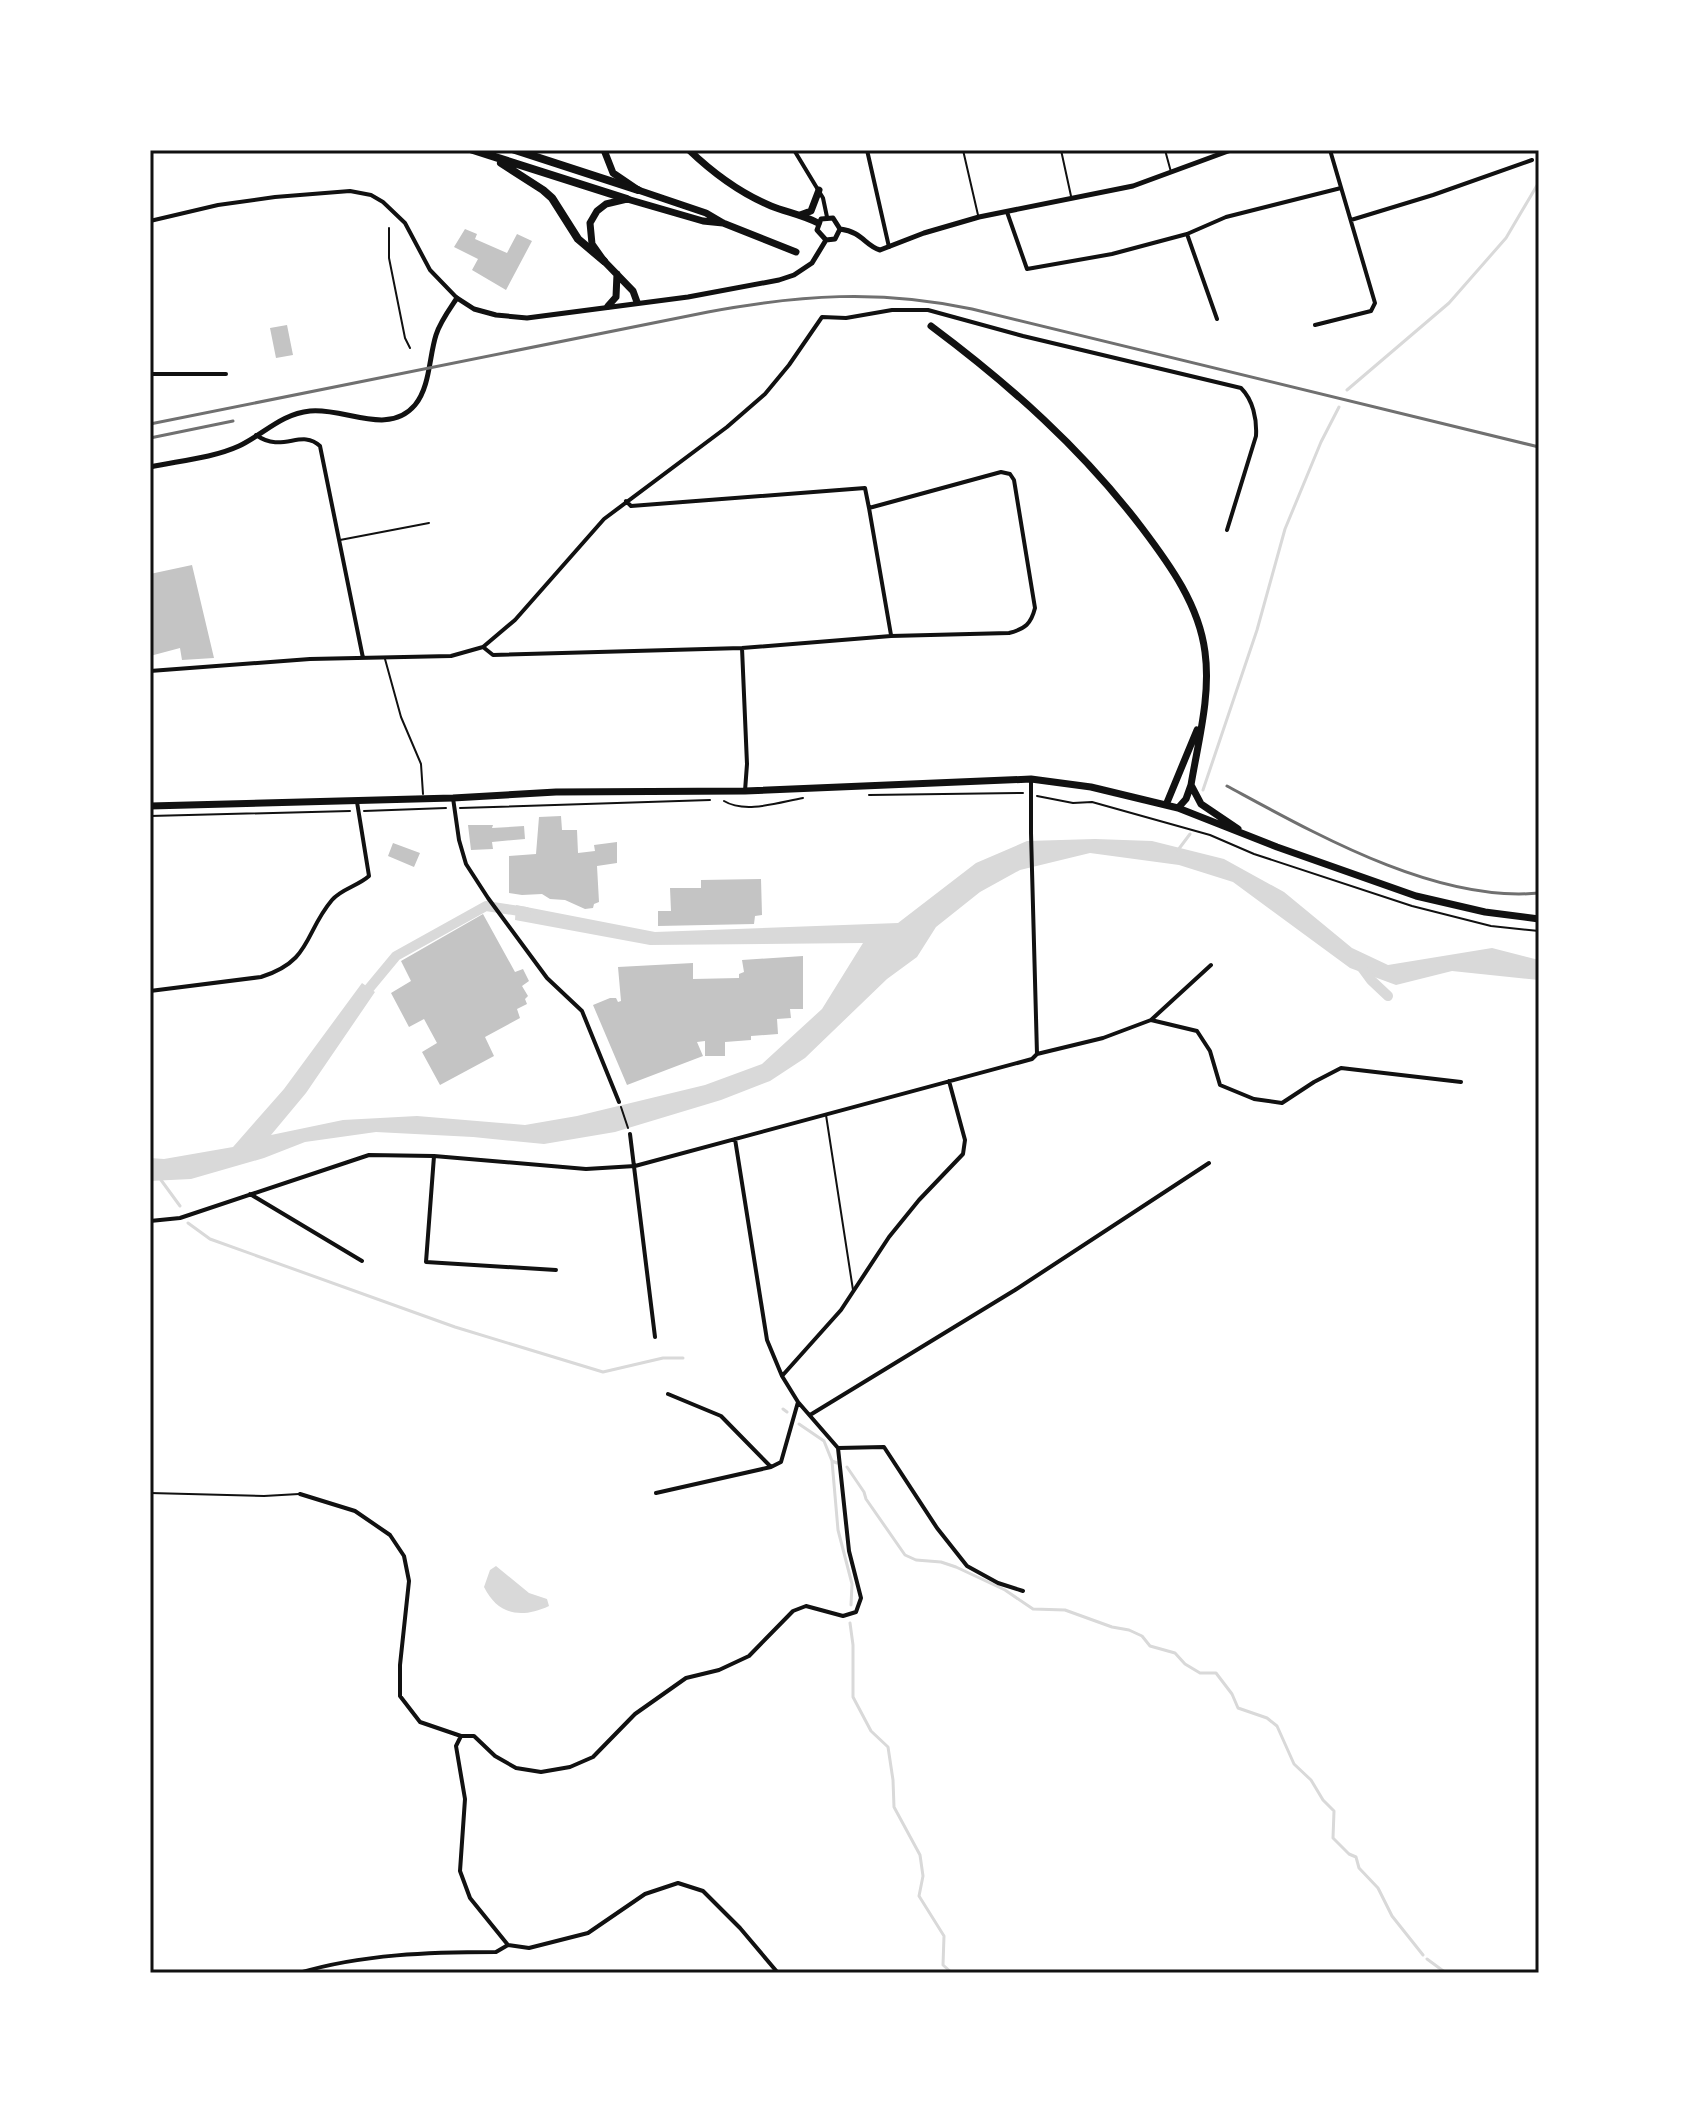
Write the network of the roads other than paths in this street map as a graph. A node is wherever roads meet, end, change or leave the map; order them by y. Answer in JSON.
{"nodes":[{"id":1,"x":473,"y":150,"type":"edge"},
{"id":2,"x":515,"y":150,"type":"edge"},
{"id":3,"x":604,"y":150,"type":"edge"},
{"id":4,"x":689,"y":150,"type":"edge"},
{"id":5,"x":794,"y":150,"type":"edge"},
{"id":6,"x":867,"y":150,"type":"edge"},
{"id":7,"x":963,"y":150,"type":"edge"},
{"id":8,"x":1061,"y":150,"type":"edge"},
{"id":9,"x":1165,"y":150,"type":"edge"},
{"id":10,"x":1231,"y":150,"type":"edge"},
{"id":11,"x":1330,"y":150,"type":"edge"},
{"id":12,"x":490,"y":156,"type":"junction"},
{"id":13,"x":1532,"y":160,"type":"dead end"},
{"id":14,"x":1171,"y":173,"type":"junction"},
{"id":15,"x":1341,"y":188,"type":"junction"},
{"id":16,"x":638,"y":190,"type":"junction"},
{"id":17,"x":819,"y":190,"type":"junction"},
{"id":18,"x":627,"y":199,"type":"junction"},
{"id":19,"x":1072,"y":200,"type":"junction"},
{"id":20,"x":1007,"y":212,"type":"junction"},
{"id":21,"x":798,"y":215,"type":"junction"},
{"id":22,"x":827,"y":217,"type":"junction"},
{"id":23,"x":979,"y":217,"type":"junction"},
{"id":24,"x":1351,"y":220,"type":"junction"},
{"id":25,"x":150,"y":221,"type":"edge"},
{"id":26,"x":723,"y":223,"type":"junction"},
{"id":27,"x":818,"y":223,"type":"junction"},
{"id":28,"x":840,"y":229,"type":"junction"},
{"id":29,"x":1187,"y":234,"type":"junction"},
{"id":30,"x":826,"y":240,"type":"junction"},
{"id":31,"x":889,"y":247,"type":"junction"},
{"id":32,"x":796,"y":252,"type":"dead end"},
{"id":33,"x":604,"y":261,"type":"junction"},
{"id":34,"x":617,"y":274,"type":"junction"},
{"id":35,"x":457,"y":298,"type":"junction"},
{"id":36,"x":637,"y":302,"type":"junction"},
{"id":37,"x":608,"y":306,"type":"junction"},
{"id":38,"x":1217,"y":319,"type":"dead end"},
{"id":39,"x":1315,"y":325,"type":"dead end"},
{"id":40,"x":931,"y":326,"type":"dead end"},
{"id":41,"x":150,"y":374,"type":"edge"},
{"id":42,"x":226,"y":374,"type":"dead end"},
{"id":43,"x":256,"y":435,"type":"junction"},
{"id":44,"x":150,"y":467,"type":"edge"},
{"id":45,"x":626,"y":501,"type":"junction"},
{"id":46,"x":869,"y":508,"type":"junction"},
{"id":47,"x":429,"y":523,"type":"dead end"},
{"id":48,"x":1227,"y":530,"type":"dead end"},
{"id":49,"x":340,"y":540,"type":"junction"},
{"id":50,"x":891,"y":636,"type":"junction"},
{"id":51,"x":483,"y":647,"type":"junction"},
{"id":52,"x":742,"y":648,"type":"junction"},
{"id":53,"x":364,"y":658,"type":"junction"},
{"id":54,"x":384,"y":658,"type":"junction"},
{"id":55,"x":150,"y":671,"type":"edge"},
{"id":56,"x":1202,"y":717,"type":"junction"},
{"id":57,"x":1031,"y":779,"type":"junction"},
{"id":58,"x":1191,"y":785,"type":"junction"},
{"id":59,"x":745,"y":791,"type":"junction"},
{"id":60,"x":453,"y":798,"type":"junction"},
{"id":61,"x":423,"y":799,"type":"junction"},
{"id":62,"x":357,"y":802,"type":"junction"},
{"id":63,"x":1166,"y":805,"type":"junction"},
{"id":64,"x":150,"y":806,"type":"edge"},
{"id":65,"x":1178,"y":808,"type":"junction"},
{"id":66,"x":1250,"y":836,"type":"junction"},
{"id":67,"x":1539,"y":919,"type":"edge"},
{"id":68,"x":1211,"y":965,"type":"dead end"},
{"id":69,"x":150,"y":991,"type":"edge"},
{"id":70,"x":1151,"y":1020,"type":"junction"},
{"id":71,"x":1037,"y":1054,"type":"junction"},
{"id":72,"x":949,"y":1081,"type":"junction"},
{"id":73,"x":1461,"y":1082,"type":"dead end"},
{"id":74,"x":619,"y":1102,"type":"road end"},
{"id":75,"x":826,"y":1114,"type":"junction"},
{"id":76,"x":630,"y":1134,"type":"road end"},
{"id":77,"x":735,"y":1139,"type":"junction"},
{"id":78,"x":434,"y":1156,"type":"junction"},
{"id":79,"x":1209,"y":1163,"type":"dead end"},
{"id":80,"x":635,"y":1166,"type":"junction"},
{"id":81,"x":250,"y":1194,"type":"junction"},
{"id":82,"x":150,"y":1221,"type":"edge"},
{"id":83,"x":362,"y":1261,"type":"dead end"},
{"id":84,"x":556,"y":1270,"type":"dead end"},
{"id":85,"x":853,"y":1292,"type":"junction"},
{"id":86,"x":655,"y":1337,"type":"dead end"},
{"id":87,"x":782,"y":1376,"type":"junction"},
{"id":88,"x":668,"y":1394,"type":"dead end"},
{"id":89,"x":798,"y":1402,"type":"junction"},
{"id":90,"x":810,"y":1415,"type":"junction"},
{"id":91,"x":838,"y":1448,"type":"junction"},
{"id":92,"x":771,"y":1467,"type":"junction"},
{"id":93,"x":150,"y":1493,"type":"edge"},
{"id":94,"x":656,"y":1493,"type":"dead end"},
{"id":95,"x":300,"y":1494,"type":"joint"},
{"id":96,"x":1023,"y":1591,"type":"dead end"},
{"id":97,"x":461,"y":1736,"type":"junction"},
{"id":98,"x":508,"y":1945,"type":"junction"},
{"id":99,"x":299,"y":1973,"type":"edge"},
{"id":100,"x":778,"y":1973,"type":"edge"}],
"edges":[{"from":1,"to":12,"type":"highway"},
{"from":2,"to":16,"type":"highway"},
{"from":3,"to":16,"type":"main road"},
{"from":4,"to":21,"type":"main road"},
{"from":5,"to":17,"type":"street"},
{"from":6,"to":31,"type":"street"},
{"from":7,"to":23,"type":"lane"},
{"from":8,"to":19,"type":"lane"},
{"from":9,"to":14,"type":"lane"},
{"from":10,"to":14,"type":"street"},
{"from":11,"to":15,"type":"street"},
{"from":12,"to":18,"type":"highway"},
{"from":12,"to":33,"type":"highway"},
{"from":13,"to":24,"type":"street"},
{"from":14,"to":19,"type":"street"},
{"from":15,"to":24,"type":"street"},
{"from":15,"to":29,"type":"street"},
{"from":16,"to":26,"type":"main road"},
{"from":17,"to":21,"type":"main road"},
{"from":17,"to":22,"type":"street"},
{"from":18,"to":26,"type":"main road"},
{"from":18,"to":33,"type":"main road"},
{"from":19,"to":20,"type":"street"},
{"from":20,"to":23,"type":"street"},
{"from":20,"to":29,"type":"street"},
{"from":21,"to":27,"type":"main road"},
{"from":22,"to":27,"type":"street"},
{"from":22,"to":28,"type":"street"},
{"from":23,"to":31,"type":"street"},
{"from":24,"to":39,"type":"street"},
{"from":25,"to":35,"type":"street"},
{"from":26,"to":32,"type":"main road"},
{"from":27,"to":30,"type":"street"},
{"from":28,"to":30,"type":"street"},
{"from":28,"to":31,"type":"street"},
{"from":29,"to":38,"type":"street"},
{"from":30,"to":36,"type":"street"},
{"from":33,"to":34,"type":"main road"},
{"from":34,"to":36,"type":"main road"},
{"from":34,"to":37,"type":"main road"},
{"from":35,"to":37,"type":"street"},
{"from":35,"to":43,"type":"street"},
{"from":36,"to":37,"type":"street"},
{"from":40,"to":56,"type":"main road"},
{"from":41,"to":42,"type":"street"},
{"from":43,"to":44,"type":"street"},
{"from":43,"to":49,"type":"street"},
{"from":45,"to":46,"type":"street"},
{"from":45,"to":48,"type":"street"},
{"from":45,"to":51,"type":"street"},
{"from":46,"to":50,"type":"street"},
{"from":46,"to":50,"type":"street"},
{"from":47,"to":49,"type":"lane"},
{"from":49,"to":53,"type":"street"},
{"from":50,"to":52,"type":"street"},
{"from":51,"to":52,"type":"street"},
{"from":51,"to":54,"type":"street"},
{"from":52,"to":59,"type":"street"},
{"from":53,"to":54,"type":"street"},
{"from":53,"to":55,"type":"street"},
{"from":54,"to":61,"type":"lane"},
{"from":56,"to":58,"type":"main road"},
{"from":56,"to":63,"type":"main road"},
{"from":57,"to":59,"type":"main road"},
{"from":57,"to":63,"type":"main road"},
{"from":57,"to":71,"type":"street"},
{"from":58,"to":65,"type":"main road"},
{"from":58,"to":66,"type":"main road"},
{"from":59,"to":60,"type":"main road"},
{"from":60,"to":61,"type":"main road"},
{"from":60,"to":74,"type":"street"},
{"from":61,"to":62,"type":"main road"},
{"from":62,"to":64,"type":"main road"},
{"from":62,"to":69,"type":"street"},
{"from":63,"to":65,"type":"main road"},
{"from":65,"to":66,"type":"main road"},
{"from":66,"to":67,"type":"main road"},
{"from":68,"to":70,"type":"street"},
{"from":70,"to":71,"type":"street"},
{"from":70,"to":73,"type":"street"},
{"from":71,"to":72,"type":"street"},
{"from":72,"to":75,"type":"street"},
{"from":72,"to":85,"type":"street"},
{"from":75,"to":77,"type":"street"},
{"from":75,"to":85,"type":"lane"},
{"from":76,"to":80,"type":"street"},
{"from":77,"to":80,"type":"street"},
{"from":77,"to":87,"type":"street"},
{"from":78,"to":80,"type":"street"},
{"from":78,"to":81,"type":"street"},
{"from":78,"to":84,"type":"street"},
{"from":79,"to":90,"type":"street"},
{"from":80,"to":86,"type":"street"},
{"from":81,"to":82,"type":"street"},
{"from":81,"to":83,"type":"street"},
{"from":85,"to":87,"type":"street"},
{"from":87,"to":89,"type":"street"},
{"from":88,"to":92,"type":"street"},
{"from":89,"to":90,"type":"street"},
{"from":89,"to":92,"type":"street"},
{"from":90,"to":91,"type":"street"},
{"from":91,"to":96,"type":"street"},
{"from":91,"to":97,"type":"street"},
{"from":92,"to":94,"type":"street"},
{"from":93,"to":95,"type":"lane"},
{"from":95,"to":97,"type":"street"},
{"from":97,"to":98,"type":"street"},
{"from":98,"to":99,"type":"street"},
{"from":98,"to":100,"type":"street"}]}
